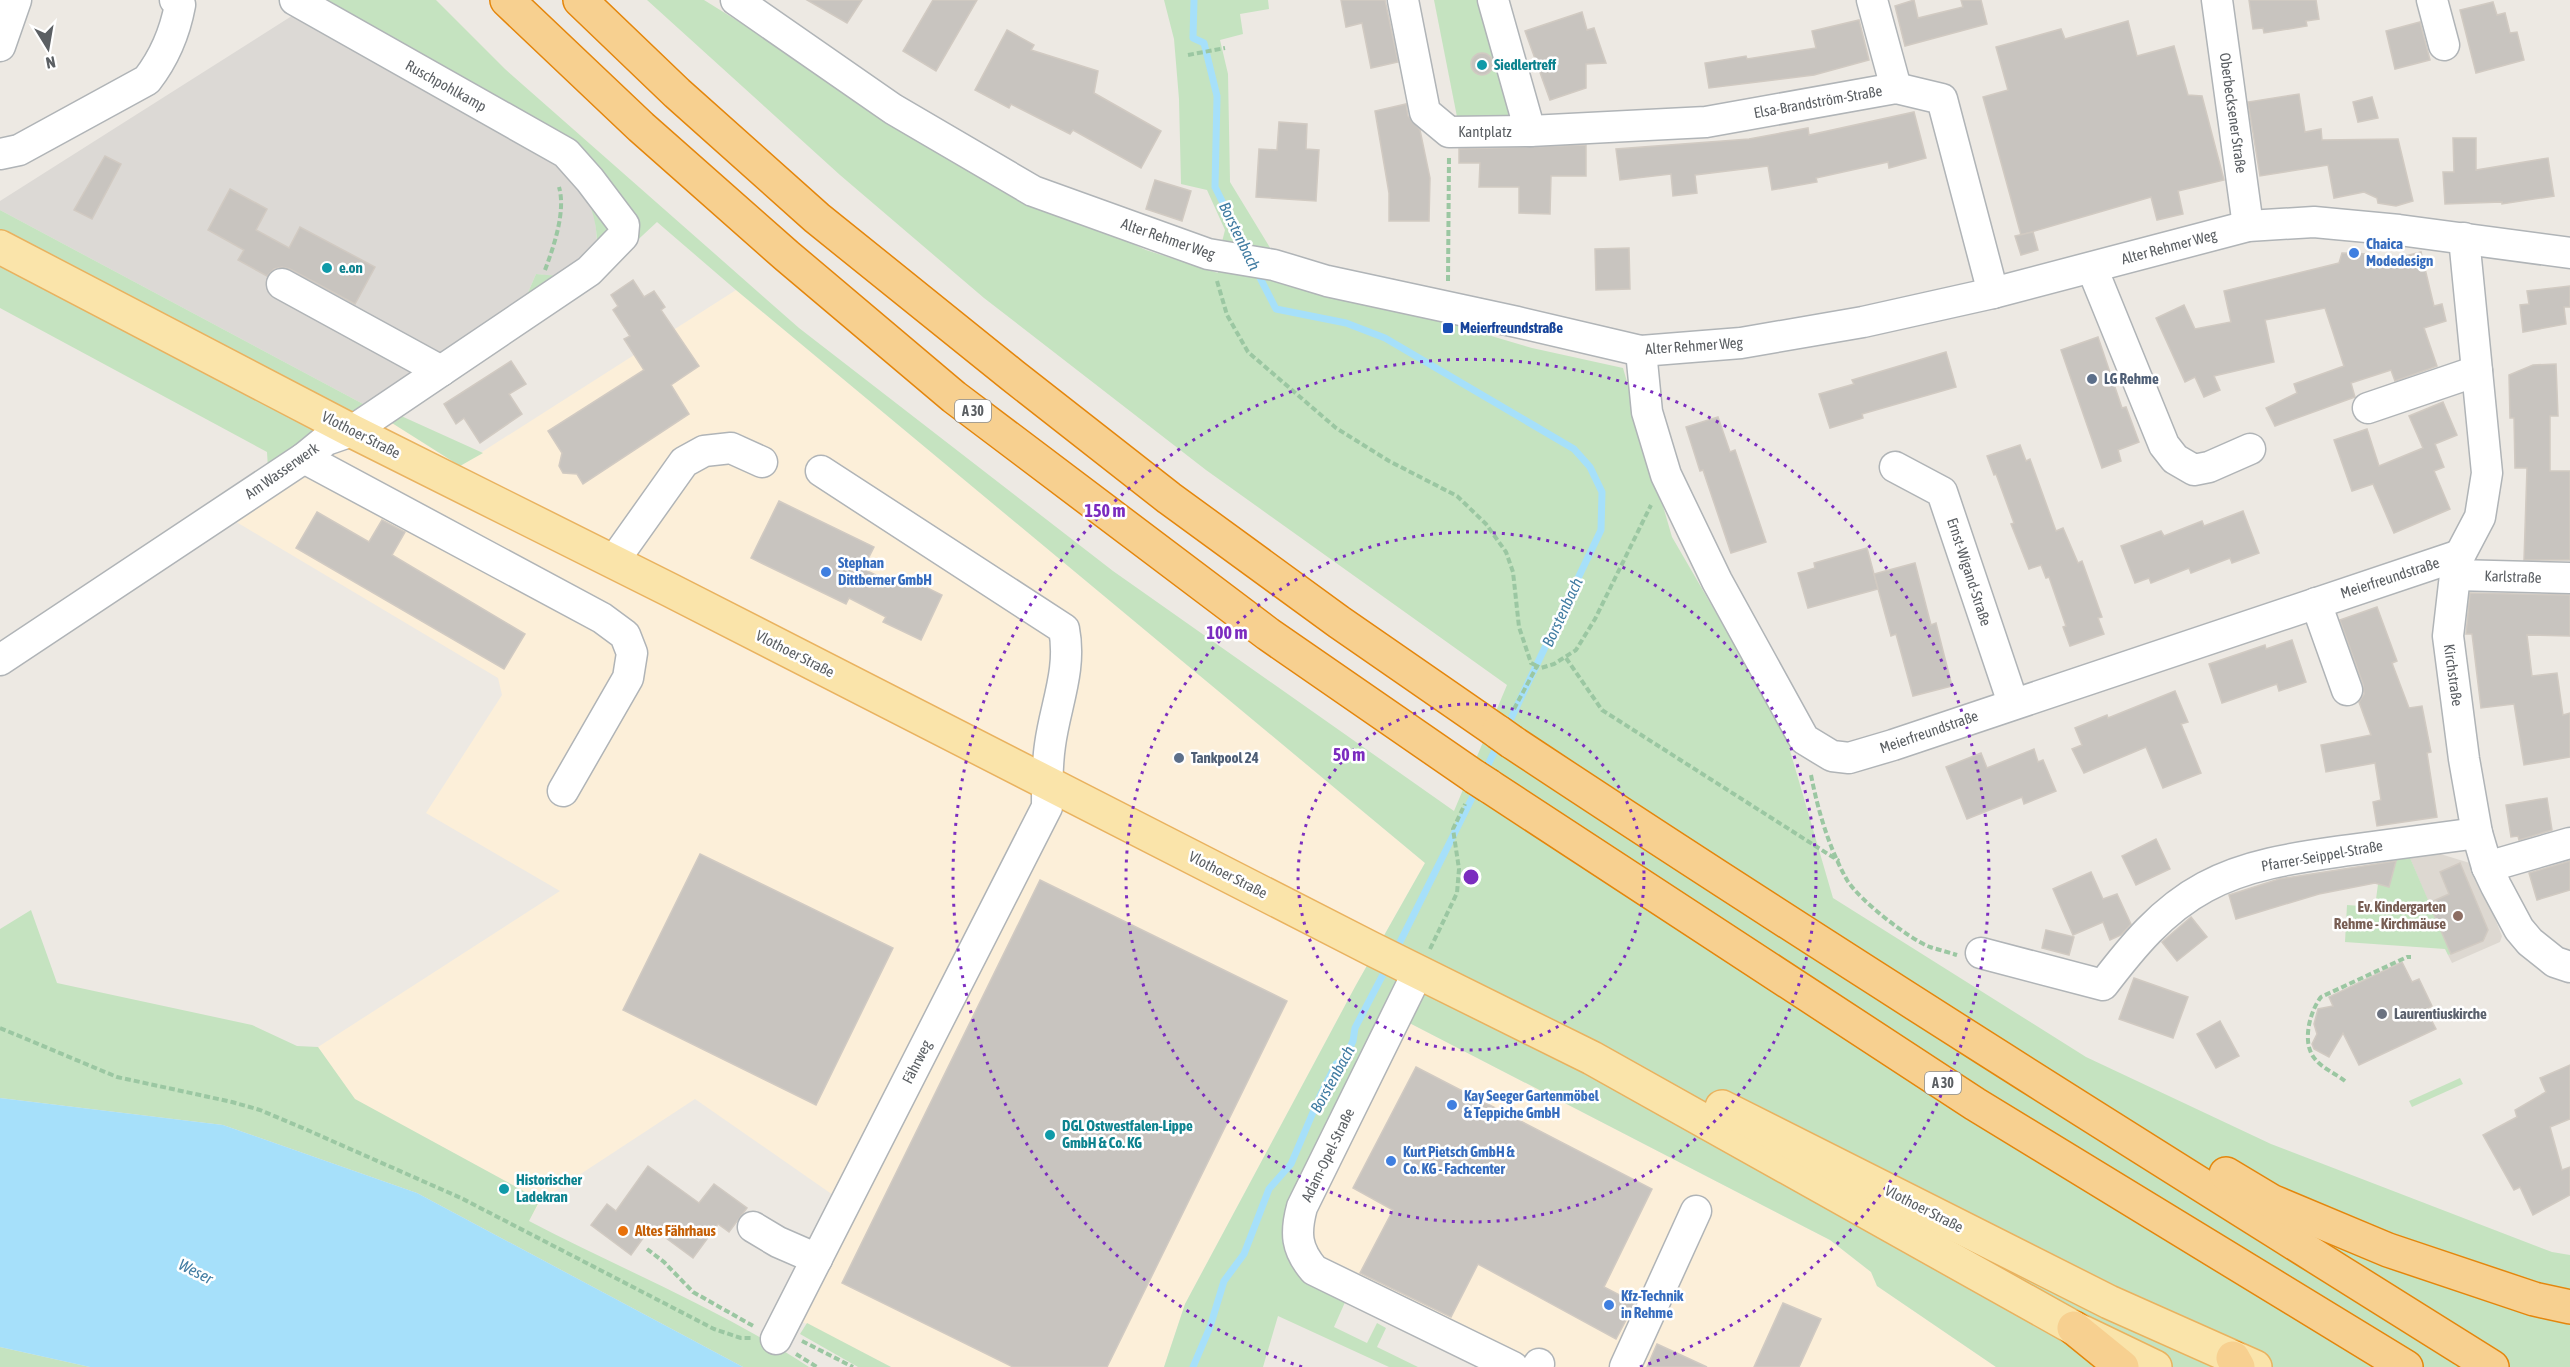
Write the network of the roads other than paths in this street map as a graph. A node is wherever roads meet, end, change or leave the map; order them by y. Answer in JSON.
{"nodes":[{"id":1,"x":16,"y":0,"type":"edge"},
{"id":2,"x":175,"y":0,"type":"edge"},
{"id":3,"x":295,"y":0,"type":"edge"},
{"id":4,"x":507,"y":0,"type":"edge"},
{"id":5,"x":580,"y":0,"type":"edge"},
{"id":6,"x":736,"y":0,"type":"edge"},
{"id":7,"x":1403,"y":0,"type":"edge"},
{"id":8,"x":1493,"y":0,"type":"edge"},
{"id":9,"x":1872,"y":0,"type":"edge"},
{"id":10,"x":2217,"y":0,"type":"edge"},
{"id":11,"x":2432,"y":0,"type":"edge"},
{"id":12,"x":2444,"y":45,"type":"dead end"},
{"id":13,"x":0,"y":46,"type":"edge"},
{"id":14,"x":1896,"y":88,"type":"junction"},
{"id":15,"x":1530,"y":131,"type":"junction"},
{"id":16,"x":0,"y":154,"type":"edge"},
{"id":17,"x":590,"y":180,"type":"joint"},
{"id":18,"x":2248,"y":226,"type":"junction"},
{"id":19,"x":2464,"y":238,"type":"junction"},
{"id":20,"x":0,"y":247,"type":"edge"},
{"id":21,"x":2570,"y":253,"type":"edge"},
{"id":22,"x":2092,"y":268,"type":"junction"},
{"id":23,"x":543,"y":275,"type":"road end"},
{"id":24,"x":282,"y":284,"type":"dead end"},
{"id":25,"x":1993,"y":293,"type":"junction"},
{"id":26,"x":534,"y":309,"type":"junction"},
{"id":27,"x":1641,"y":351,"type":"junction"},
{"id":28,"x":441,"y":371,"type":"junction"},
{"id":29,"x":2477,"y":371,"type":"junction"},
{"id":30,"x":2368,"y":408,"type":"dead end"},
{"id":31,"x":352,"y":431,"type":"junction"},
{"id":32,"x":2250,"y":449,"type":"dead end"},
{"id":33,"x":304,"y":458,"type":"junction"},
{"id":34,"x":762,"y":462,"type":"dead end"},
{"id":35,"x":1895,"y":467,"type":"dead end"},
{"id":36,"x":821,"y":471,"type":"dead end"},
{"id":37,"x":613,"y":561,"type":"junction"},
{"id":38,"x":2458,"y":565,"type":"junction"},
{"id":39,"x":2570,"y":578,"type":"edge"},
{"id":40,"x":2316,"y":603,"type":"junction"},
{"id":41,"x":0,"y":660,"type":"edge"},
{"id":42,"x":2347,"y":690,"type":"dead end"},
{"id":43,"x":2013,"y":704,"type":"junction"},
{"id":44,"x":1047,"y":782,"type":"junction"},
{"id":45,"x":562,"y":791,"type":"dead end"},
{"id":46,"x":2477,"y":833,"type":"junction"},
{"id":47,"x":2570,"y":843,"type":"edge"},
{"id":48,"x":2487,"y":867,"type":"junction"},
{"id":49,"x":1981,"y":953,"type":"road end"},
{"id":50,"x":2570,"y":967,"type":"edge"},
{"id":51,"x":1418,"y":972,"type":"junction"},
{"id":52,"x":1592,"y":1058,"type":"junction"},
{"id":53,"x":2014,"y":1067,"type":"junction"},
{"id":54,"x":1695,"y":1211,"type":"dead end"},
{"id":55,"x":753,"y":1227,"type":"dead end"},
{"id":56,"x":817,"y":1258,"type":"junction"},
{"id":57,"x":2570,"y":1307,"type":"edge"},
{"id":58,"x":2074,"y":1328,"type":"junction"},
{"id":59,"x":776,"y":1339,"type":"road end"},
{"id":60,"x":2242,"y":1364,"type":"edge"},
{"id":61,"x":1530,"y":1366,"type":"edge"},
{"id":62,"x":1625,"y":1367,"type":"edge"},
{"id":63,"x":2122,"y":1367,"type":"edge"},
{"id":64,"x":2155,"y":1367,"type":"edge"},
{"id":65,"x":2406,"y":1367,"type":"edge"},
{"id":66,"x":2492,"y":1367,"type":"edge"}],
"edges":[{"from":1,"to":13,"type":"street"},
{"from":2,"to":16,"type":"street"},
{"from":3,"to":17,"type":"street","name":"Ruschpohlkamp"},
{"from":4,"to":65,"type":"highway","number":"A 30"},
{"from":5,"to":53,"type":"highway"},
{"from":6,"to":27,"type":"street","name":"Alter Rehmer Weg"},
{"from":7,"to":15,"type":"street","name":"Kantplatz"},
{"from":8,"to":15,"type":"street","name":"Kantplatz"},
{"from":9,"to":14,"type":"street"},
{"from":10,"to":18,"type":"street","name":"Oberbecksener Straße"},
{"from":11,"to":12,"type":"street"},
{"from":14,"to":15,"type":"street","name":"Elsa-Brandström-Straße"},
{"from":14,"to":25,"type":"street","name":"Elsa-Brandström-Straße"},
{"from":17,"to":26,"type":"street","name":"Am Wasserwerk"},
{"from":18,"to":19,"type":"street","name":"Alter Rehmer Weg"},
{"from":18,"to":22,"type":"street","name":"Alter Rehmer Weg"},
{"from":19,"to":21,"type":"street","name":"Alter Rehmer Weg"},
{"from":19,"to":29,"type":"street","name":"Kirchstraße"},
{"from":20,"to":31,"type":"main road","name":"Vlothoer Straße"},
{"from":22,"to":25,"type":"street","name":"Alter Rehmer Weg"},
{"from":22,"to":32,"type":"street"},
{"from":23,"to":26,"type":"street"},
{"from":24,"to":28,"type":"street"},
{"from":25,"to":27,"type":"street","name":"Alter Rehmer Weg"},
{"from":26,"to":28,"type":"street","name":"Am Wasserwerk"},
{"from":27,"to":43,"type":"street","name":"Meierfreundstraße"},
{"from":28,"to":31,"type":"street","name":"Am Wasserwerk"},
{"from":29,"to":30,"type":"street"},
{"from":29,"to":38,"type":"street","name":"Kirchstraße"},
{"from":31,"to":33,"type":"street","name":"Am Wasserwerk"},
{"from":31,"to":37,"type":"main road","name":"Vlothoer Straße"},
{"from":33,"to":41,"type":"street","name":"Am Wasserwerk"},
{"from":33,"to":45,"type":"street"},
{"from":34,"to":37,"type":"street"},
{"from":35,"to":43,"type":"street","name":"Ernst-Wigand-Straße"},
{"from":36,"to":44,"type":"street","name":"Fährweg"},
{"from":37,"to":44,"type":"main road","name":"Vlothoer Straße"},
{"from":38,"to":39,"type":"street","name":"Karlstraße"},
{"from":38,"to":40,"type":"street","name":"Meierfreundstraße"},
{"from":38,"to":46,"type":"street","name":"Kirchstraße"},
{"from":40,"to":42,"type":"street"},
{"from":40,"to":43,"type":"street","name":"Meierfreundstraße"},
{"from":44,"to":51,"type":"main road","name":"Vlothoer Straße"},
{"from":44,"to":56,"type":"street","name":"Fährweg"},
{"from":46,"to":48,"type":"street","name":"Kirchstraße"},
{"from":46,"to":49,"type":"street","name":"Pfarrer-Seippel-Straße"},
{"from":47,"to":48,"type":"street"},
{"from":48,"to":50,"type":"street","name":"Kirchstraße"},
{"from":51,"to":52,"type":"main road","name":"Vlothoer Straße"},
{"from":51,"to":61,"type":"street","name":"Adam-Opel-Straße"},
{"from":52,"to":58,"type":"main road","name":"Vlothoer Straße"},
{"from":52,"to":60,"type":"main road","name":"Vlothoer Straße"},
{"from":53,"to":57,"type":"highway"},
{"from":53,"to":66,"type":"highway"},
{"from":54,"to":62,"type":"street"},
{"from":55,"to":56,"type":"street"},
{"from":56,"to":59,"type":"street","name":"Fährweg"},
{"from":58,"to":63,"type":"highway"},
{"from":58,"to":64,"type":"main road","name":"Vlothoer Straße"}]}
